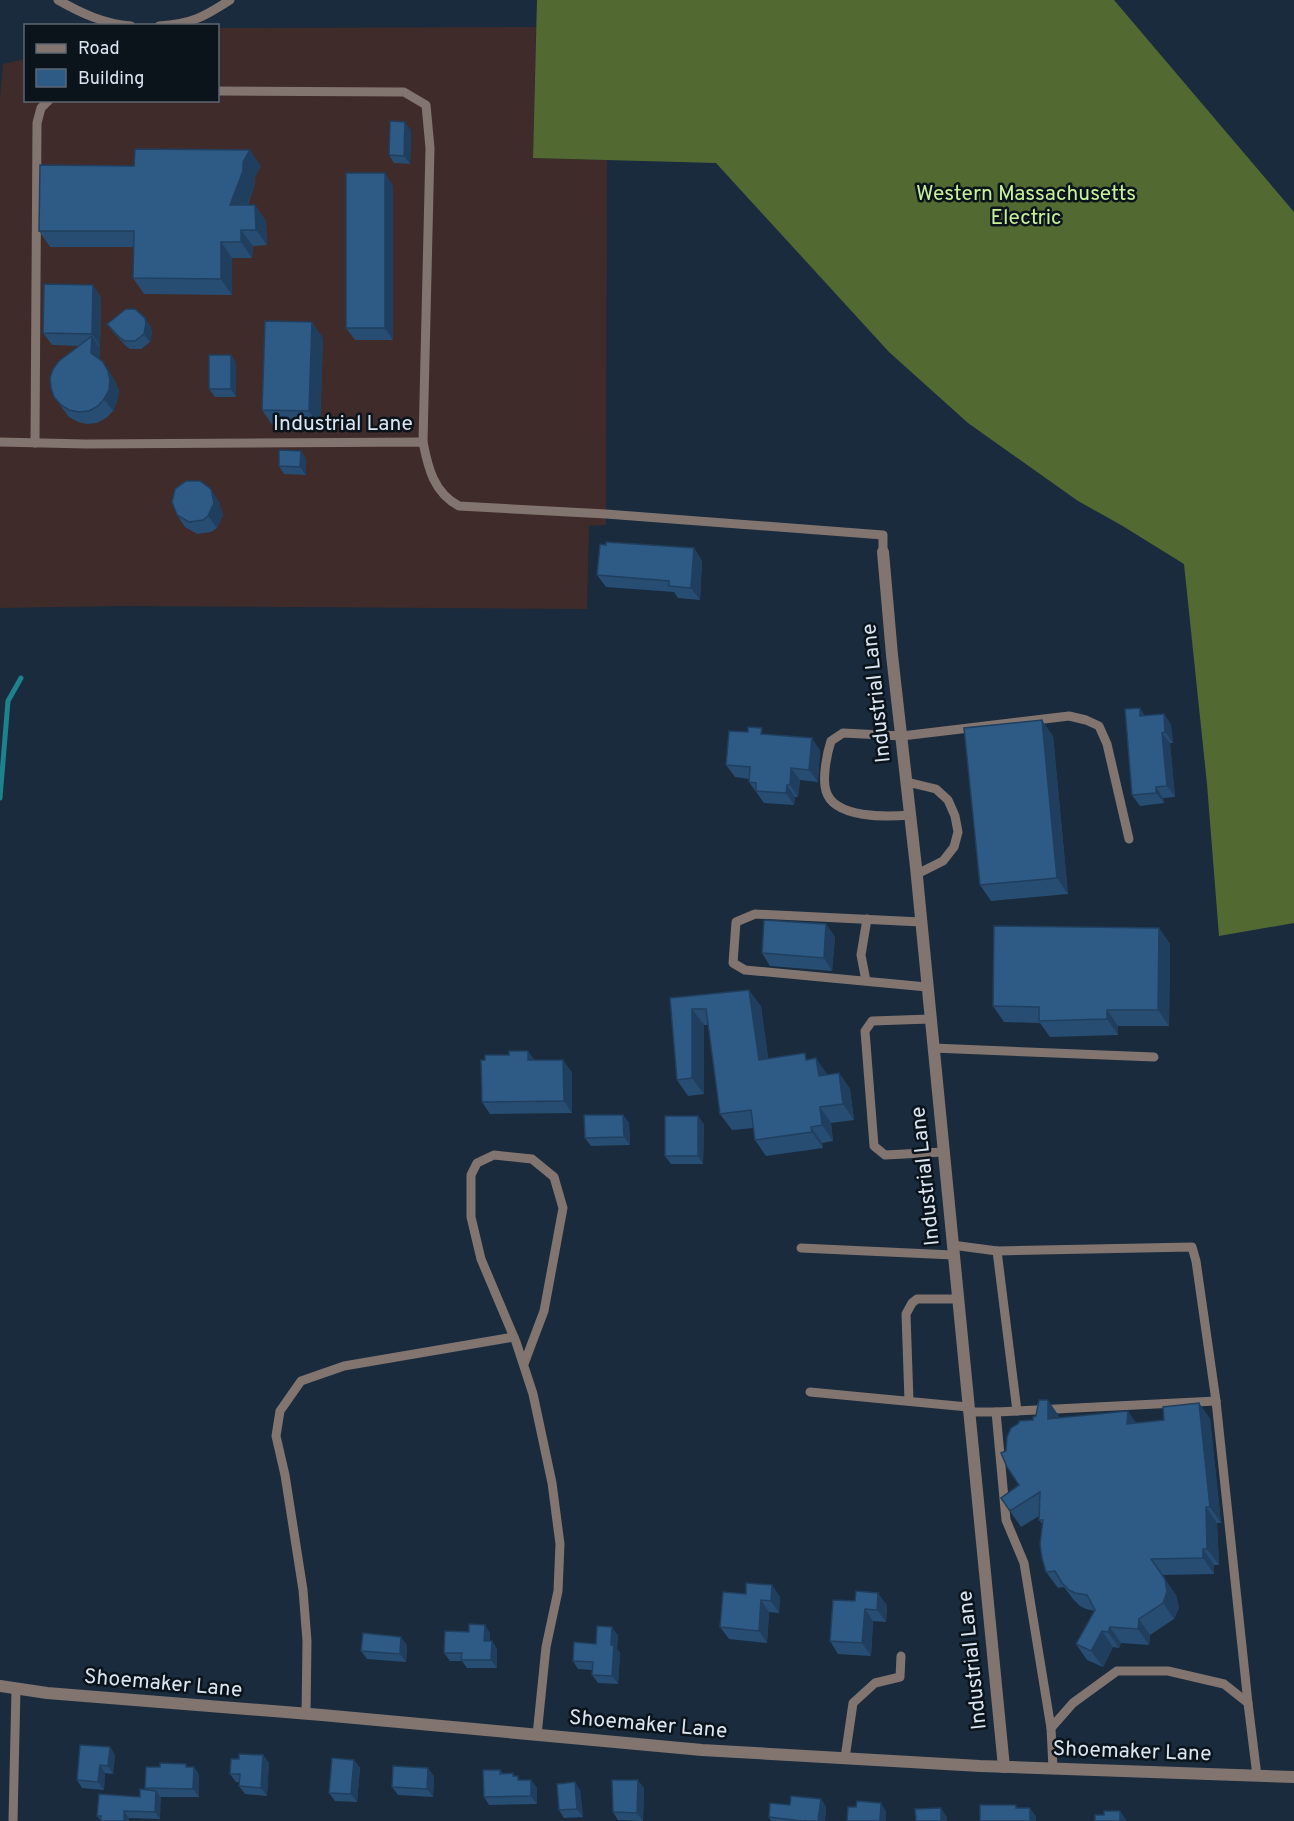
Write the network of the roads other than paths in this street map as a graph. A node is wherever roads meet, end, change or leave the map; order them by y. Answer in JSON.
{"nodes":[{"id":1,"x":58,"y":0,"type":"edge"},
{"id":2,"x":230,"y":0,"type":"edge"},
{"id":3,"x":85,"y":15,"type":"junction"},
{"id":4,"x":83,"y":24,"type":"edge"},
{"id":5,"x":115,"y":24,"type":"edge"},
{"id":6,"x":180,"y":24,"type":"edge"},
{"id":7,"x":219,"y":91,"type":"edge"},
{"id":8,"x":47,"y":102,"type":"edge"},
{"id":9,"x":0,"y":442,"type":"edge"},
{"id":10,"x":423,"y":442,"type":"junction"},
{"id":11,"x":35,"y":443,"type":"junction"},
{"id":12,"x":883,"y":552,"type":"joint"},
{"id":13,"x":902,"y":736,"type":"junction"},
{"id":14,"x":907,"y":782,"type":"junction"},
{"id":15,"x":910,"y":815,"type":"junction"},
{"id":16,"x":1129,"y":839,"type":"dead end"},
{"id":17,"x":917,"y":874,"type":"junction"},
{"id":18,"x":867,"y":920,"type":"junction"},
{"id":19,"x":921,"y":922,"type":"junction"},
{"id":20,"x":866,"y":981,"type":"junction"},
{"id":21,"x":927,"y":987,"type":"junction"},
{"id":22,"x":930,"y":1019,"type":"junction"},
{"id":23,"x":933,"y":1048,"type":"junction"},
{"id":24,"x":1154,"y":1057,"type":"dead end"},
{"id":25,"x":943,"y":1152,"type":"junction"},
{"id":26,"x":801,"y":1248,"type":"dead end"},
{"id":27,"x":953,"y":1250,"type":"junction"},
{"id":28,"x":998,"y":1251,"type":"junction"},
{"id":29,"x":957,"y":1299,"type":"junction"},
{"id":30,"x":514,"y":1337,"type":"junction"},
{"id":31,"x":524,"y":1364,"type":"junction"},
{"id":32,"x":810,"y":1392,"type":"dead end"},
{"id":33,"x":909,"y":1401,"type":"junction"},
{"id":34,"x":1216,"y":1401,"type":"junction"},
{"id":35,"x":968,"y":1409,"type":"junction"},
{"id":36,"x":1017,"y":1411,"type":"junction"},
{"id":37,"x":996,"y":1412,"type":"junction"},
{"id":38,"x":902,"y":1656,"type":"dead end"},
{"id":39,"x":0,"y":1686,"type":"edge"},
{"id":40,"x":16,"y":1689,"type":"junction"},
{"id":41,"x":1248,"y":1703,"type":"junction"},
{"id":42,"x":306,"y":1714,"type":"junction"},
{"id":43,"x":1051,"y":1728,"type":"junction"},
{"id":44,"x":537,"y":1735,"type":"junction"},
{"id":45,"x":845,"y":1758,"type":"junction"},
{"id":46,"x":1004,"y":1767,"type":"junction"},
{"id":47,"x":1053,"y":1768,"type":"junction"},
{"id":48,"x":1257,"y":1776,"type":"junction"},
{"id":49,"x":1294,"y":1777,"type":"edge"},
{"id":50,"x":13,"y":1821,"type":"edge"}],
"edges":[{"from":1,"to":3,"type":"lane"},
{"from":2,"to":6,"type":"lane"},
{"from":3,"to":4,"type":"lane"},
{"from":3,"to":5,"type":"lane"},
{"from":7,"to":10,"type":"lane"},
{"from":8,"to":11,"type":"lane"},
{"from":9,"to":11,"type":"lane","name":"Industrial Lane"},
{"from":10,"to":11,"type":"lane","name":"Industrial Lane"},
{"from":10,"to":12,"type":"lane","name":"Industrial Lane"},
{"from":12,"to":13,"type":"street","name":"Industrial Lane"},
{"from":13,"to":14,"type":"street","name":"Industrial Lane"},
{"from":13,"to":15,"type":"lane"},
{"from":13,"to":16,"type":"lane"},
{"from":14,"to":15,"type":"street","name":"Industrial Lane"},
{"from":14,"to":17,"type":"lane"},
{"from":15,"to":17,"type":"street","name":"Industrial Lane"},
{"from":17,"to":19,"type":"street","name":"Industrial Lane"},
{"from":18,"to":19,"type":"lane"},
{"from":18,"to":20,"type":"lane"},
{"from":18,"to":20,"type":"lane"},
{"from":19,"to":21,"type":"street","name":"Industrial Lane"},
{"from":20,"to":21,"type":"lane"},
{"from":21,"to":22,"type":"street","name":"Industrial Lane"},
{"from":22,"to":23,"type":"street","name":"Industrial Lane"},
{"from":22,"to":25,"type":"lane"},
{"from":23,"to":24,"type":"lane"},
{"from":23,"to":25,"type":"street","name":"Industrial Lane"},
{"from":25,"to":27,"type":"street","name":"Industrial Lane"},
{"from":26,"to":27,"type":"lane"},
{"from":27,"to":28,"type":"lane"},
{"from":27,"to":29,"type":"street","name":"Industrial Lane"},
{"from":28,"to":34,"type":"lane"},
{"from":28,"to":36,"type":"lane"},
{"from":29,"to":33,"type":"lane"},
{"from":29,"to":35,"type":"street","name":"Industrial Lane"},
{"from":30,"to":31,"type":"lane"},
{"from":30,"to":31,"type":"lane"},
{"from":30,"to":42,"type":"lane"},
{"from":31,"to":44,"type":"lane"},
{"from":32,"to":33,"type":"lane"},
{"from":33,"to":35,"type":"lane"},
{"from":34,"to":36,"type":"lane"},
{"from":34,"to":41,"type":"lane"},
{"from":35,"to":37,"type":"lane"},
{"from":35,"to":46,"type":"street","name":"Industrial Lane"},
{"from":36,"to":37,"type":"lane"},
{"from":37,"to":43,"type":"lane"},
{"from":38,"to":45,"type":"lane"},
{"from":39,"to":40,"type":"street","name":"Shoemaker Lane"},
{"from":40,"to":42,"type":"street","name":"Shoemaker Lane"},
{"from":40,"to":50,"type":"lane"},
{"from":41,"to":43,"type":"lane"},
{"from":41,"to":48,"type":"lane"},
{"from":42,"to":44,"type":"street","name":"Shoemaker Lane"},
{"from":43,"to":47,"type":"lane"},
{"from":44,"to":45,"type":"street","name":"Shoemaker Lane"},
{"from":45,"to":46,"type":"street","name":"Shoemaker Lane"},
{"from":46,"to":47,"type":"street","name":"Shoemaker Lane"},
{"from":47,"to":48,"type":"street","name":"Shoemaker Lane"},
{"from":48,"to":49,"type":"street","name":"Shoemaker Lane"}]}
